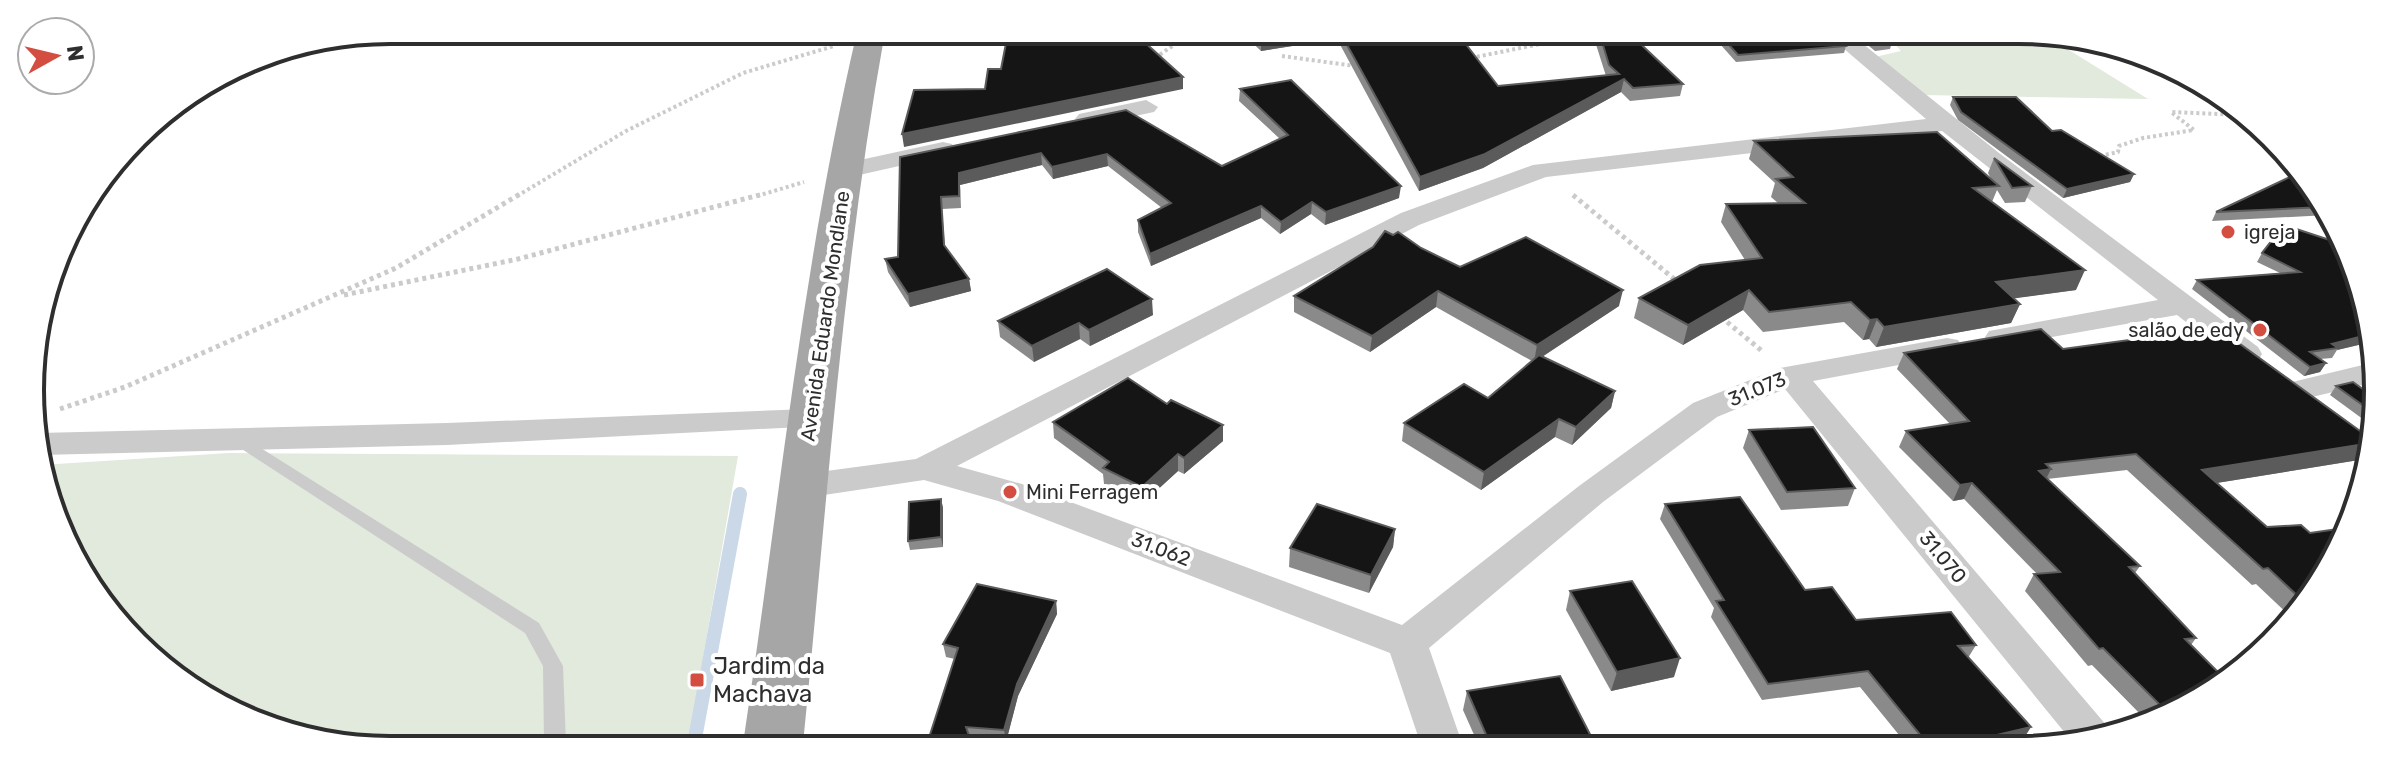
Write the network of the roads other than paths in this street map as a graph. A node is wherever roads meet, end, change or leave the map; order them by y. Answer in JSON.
{"nodes":[{"id":1,"x":868,"y":44,"type":"edge"},
{"id":2,"x":1849,"y":44,"type":"edge"},
{"id":3,"x":1146,"y":107,"type":"road end"},
{"id":4,"x":1944,"y":124,"type":"junction"},
{"id":5,"x":1056,"y":126,"type":"edge"},
{"id":6,"x":966,"y":145,"type":"edge"},
{"id":7,"x":846,"y":170,"type":"junction"},
{"id":8,"x":2182,"y":305,"type":"junction"},
{"id":9,"x":1791,"y":375,"type":"junction"},
{"id":10,"x":2363,"y":375,"type":"edge"},
{"id":11,"x":2295,"y":391,"type":"junction"},
{"id":12,"x":2333,"y":418,"type":"edge"},
{"id":13,"x":808,"y":419,"type":"junction"},
{"id":14,"x":240,"y":440,"type":"junction"},
{"id":15,"x":49,"y":444,"type":"edge"},
{"id":16,"x":924,"y":469,"type":"junction"},
{"id":17,"x":804,"y":486,"type":"junction"},
{"id":18,"x":1407,"y":643,"type":"junction"},
{"id":19,"x":2086,"y":729,"type":"edge"},
{"id":20,"x":555,"y":736,"type":"edge"},
{"id":21,"x":774,"y":736,"type":"edge"},
{"id":22,"x":1439,"y":736,"type":"edge"}],
"edges":[{"from":1,"to":7,"type":"main road","name":"Avenida Eduardo Mondlane"},
{"from":2,"to":4,"type":"street"},
{"from":3,"to":5,"type":"street"},
{"from":4,"to":8,"type":"street"},
{"from":4,"to":16,"type":"street"},
{"from":6,"to":7,"type":"street"},
{"from":7,"to":13,"type":"main road","name":"Avenida Eduardo Mondlane"},
{"from":8,"to":9,"type":"street","name":"31.073"},
{"from":8,"to":11,"type":"street"},
{"from":9,"to":18,"type":"street","name":"31.073"},
{"from":9,"to":19,"type":"street","name":"31.070"},
{"from":10,"to":11,"type":"street"},
{"from":11,"to":12,"type":"street"},
{"from":13,"to":14,"type":"street"},
{"from":13,"to":17,"type":"main road","name":"Avenida Eduardo Mondlane"},
{"from":14,"to":15,"type":"street"},
{"from":14,"to":20,"type":"lane"},
{"from":16,"to":17,"type":"street","name":"31.062"},
{"from":16,"to":18,"type":"street","name":"31.062"},
{"from":17,"to":21,"type":"main road","name":"Avenida Eduardo Mondlane"},
{"from":18,"to":22,"type":"street"}]}
